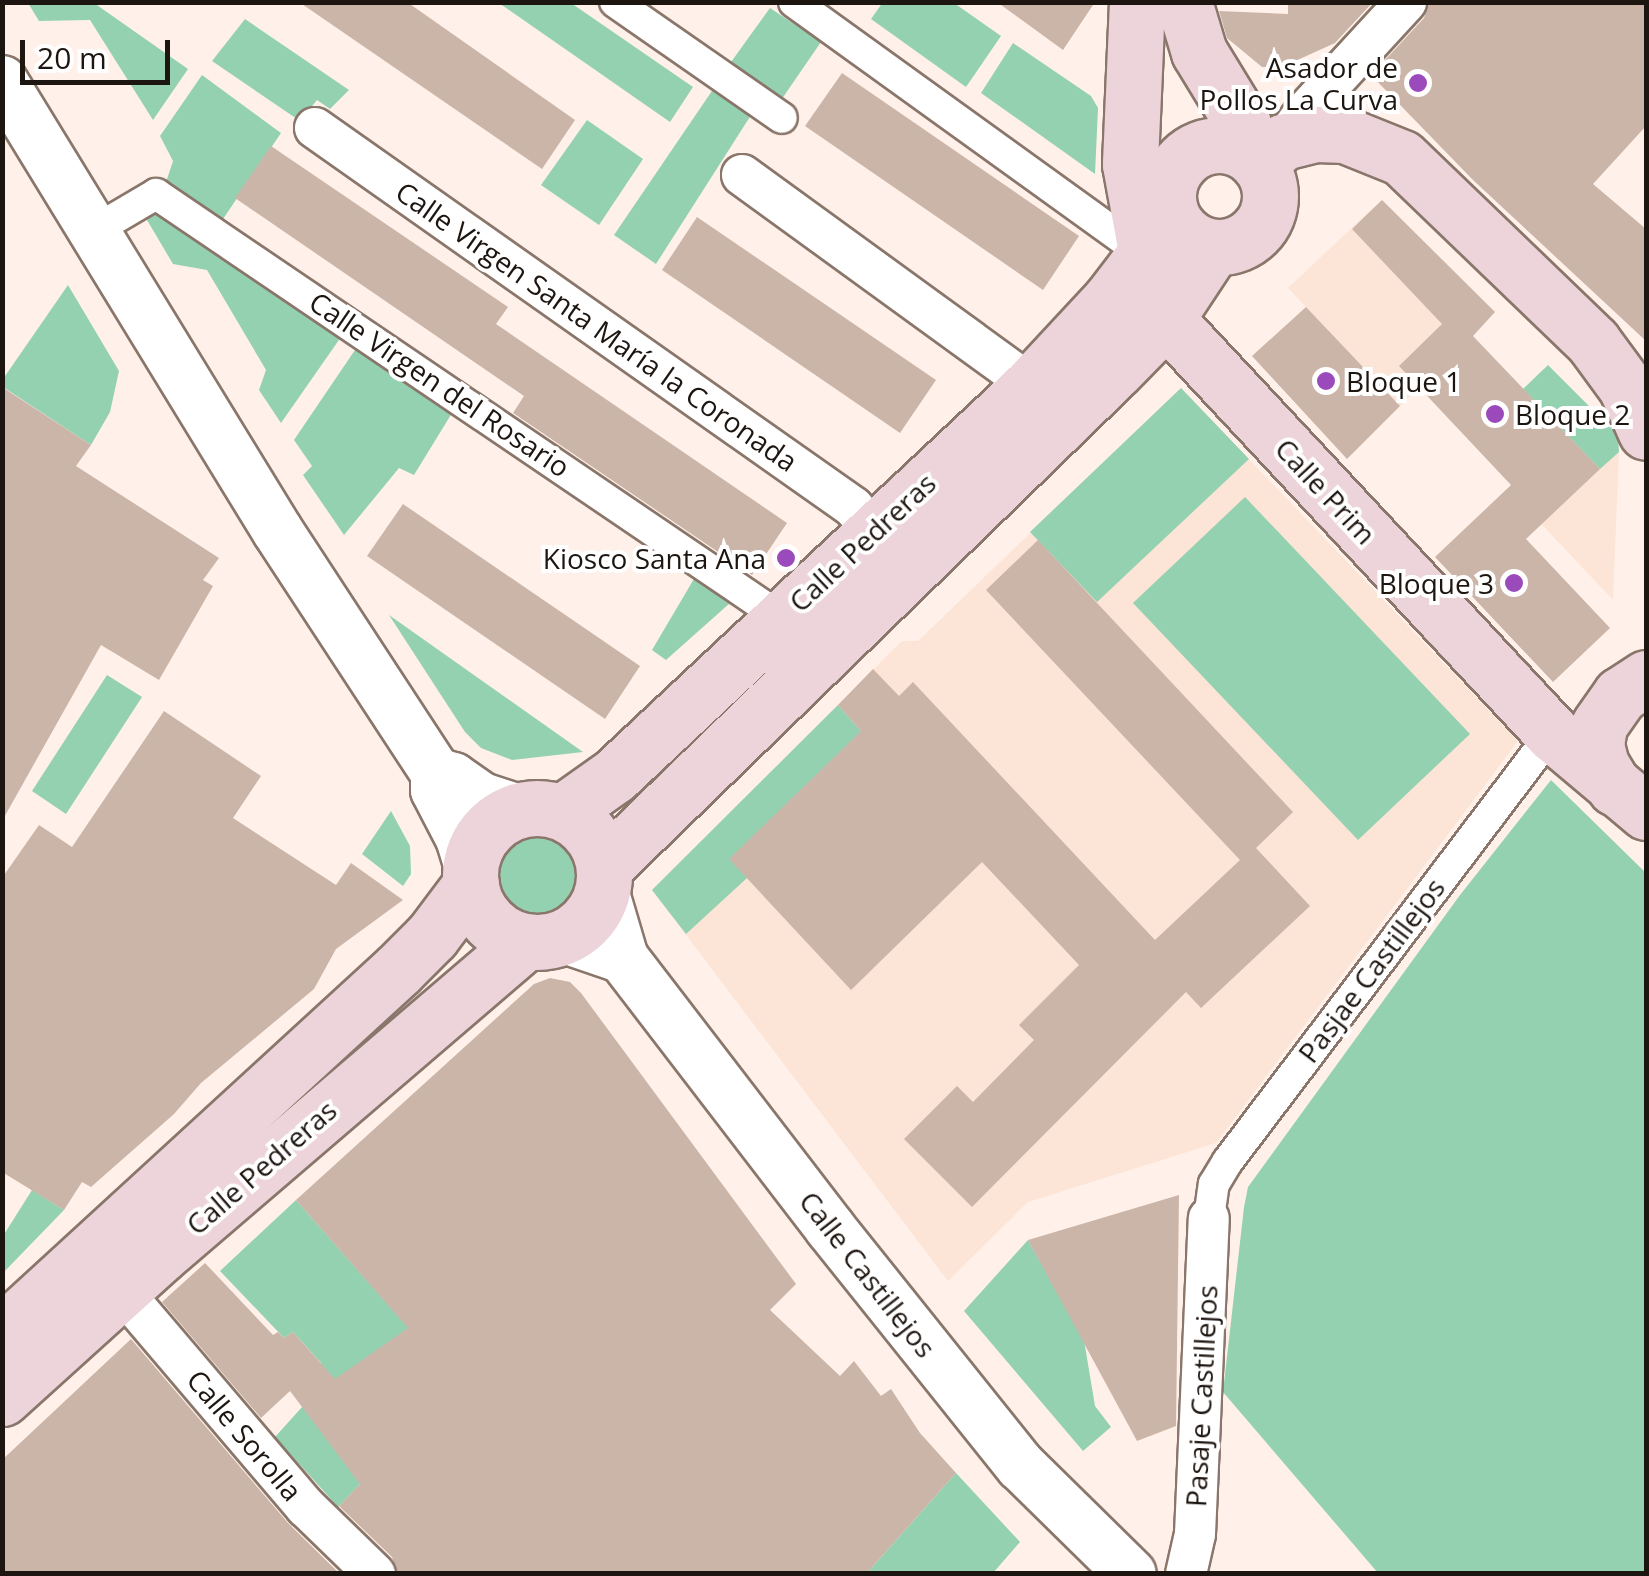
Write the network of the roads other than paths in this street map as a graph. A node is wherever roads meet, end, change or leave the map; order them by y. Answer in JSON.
{"nodes":[{"id":1,"x":615,"y":2,"type":"edge"},
{"id":2,"x":794,"y":2,"type":"edge"},
{"id":3,"x":1138,"y":2,"type":"edge"},
{"id":4,"x":1184,"y":2,"type":"edge"},
{"id":5,"x":1406,"y":2,"type":"edge"},
{"id":6,"x":2,"y":81,"type":"edge"},
{"id":7,"x":782,"y":118,"type":"dead end"},
{"id":8,"x":315,"y":128,"type":"dead end"},
{"id":9,"x":1293,"y":135,"type":"junction"},
{"id":10,"x":742,"y":176,"type":"dead end"},
{"id":11,"x":1166,"y":220,"type":"junction"},
{"id":12,"x":95,"y":230,"type":"junction"},
{"id":13,"x":1166,"y":319,"type":"junction"},
{"id":14,"x":1032,"y":385,"type":"junction"},
{"id":15,"x":1640,"y":408,"type":"edge"},
{"id":16,"x":874,"y":530,"type":"junction"},
{"id":17,"x":780,"y":617,"type":"junction"},
{"id":18,"x":1646,"y":678,"type":"edge"},
{"id":19,"x":1552,"y":733,"type":"junction"},
{"id":20,"x":436,"y":773,"type":"junction"},
{"id":21,"x":1631,"y":800,"type":"edge"},
{"id":22,"x":541,"y":811,"type":"junction"},
{"id":23,"x":471,"y":876,"type":"junction"},
{"id":24,"x":604,"y":878,"type":"junction"},
{"id":25,"x":544,"y":939,"type":"junction"},
{"id":26,"x":623,"y":958,"type":"junction"},
{"id":27,"x":1209,"y":1218,"type":"joint"},
{"id":28,"x":121,"y":1290,"type":"junction"},
{"id":29,"x":2,"y":1332,"type":"edge"},
{"id":30,"x":2,"y":1398,"type":"edge"},
{"id":31,"x":375,"y":1574,"type":"edge"},
{"id":32,"x":1131,"y":1574,"type":"edge"},
{"id":33,"x":1186,"y":1574,"type":"edge"}],
"edges":[{"from":1,"to":7,"type":"street"},
{"from":2,"to":11,"type":"street"},
{"from":3,"to":11,"type":"main road"},
{"from":4,"to":9,"type":"main road"},
{"from":5,"to":9,"type":"street"},
{"from":6,"to":12,"type":"street"},
{"from":8,"to":16,"type":"street","name":"Calle Virgen Santa María la Coronada"},
{"from":9,"to":11,"type":"main road"},
{"from":9,"to":11,"type":"main road"},
{"from":9,"to":15,"type":"main road"},
{"from":10,"to":14,"type":"street"},
{"from":11,"to":13,"type":"main road"},
{"from":11,"to":14,"type":"main road","name":"Calle Pedreras"},
{"from":12,"to":17,"type":"street","name":"Calle Virgen del Rosario"},
{"from":12,"to":20,"type":"street"},
{"from":13,"to":19,"type":"main road","name":"Calle Prim"},
{"from":13,"to":24,"type":"main road","name":"Calle Pedreras"},
{"from":14,"to":16,"type":"main road","name":"Calle Pedreras"},
{"from":16,"to":17,"type":"main road","name":"Calle Pedreras"},
{"from":17,"to":22,"type":"main road","name":"Calle Pedreras"},
{"from":18,"to":21,"type":"main road","name":"Calle Prim"},
{"from":19,"to":21,"type":"main road","name":"Calle Prim"},
{"from":19,"to":27,"type":"street","name":"Pasjae Castillejos"},
{"from":20,"to":22,"type":"street"},
{"from":20,"to":23,"type":"street"},
{"from":22,"to":23,"type":"main road"},
{"from":22,"to":24,"type":"main road"},
{"from":23,"to":25,"type":"main road"},
{"from":23,"to":29,"type":"main road","name":"Calle Pedreras"},
{"from":24,"to":25,"type":"main road"},
{"from":24,"to":26,"type":"street","name":"Calle Castillejos"},
{"from":25,"to":26,"type":"street"},
{"from":25,"to":28,"type":"main road","name":"Calle Pedreras"},
{"from":26,"to":32,"type":"street","name":"Calle Castillejos"},
{"from":27,"to":33,"type":"street","name":"Pasaje Castillejos"},
{"from":28,"to":30,"type":"main road","name":"Calle Pedreras"},
{"from":28,"to":31,"type":"street","name":"Calle Sorolla"}]}
